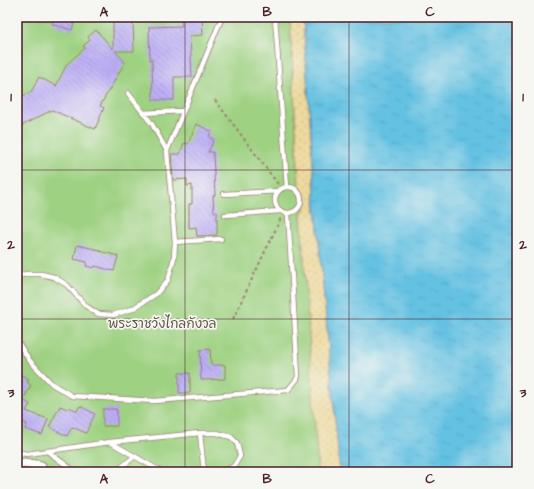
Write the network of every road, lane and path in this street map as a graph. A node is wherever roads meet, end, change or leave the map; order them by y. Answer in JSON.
{"nodes":[{"id":1,"x":222,"y":17,"type":"edge"},
{"id":2,"x":275,"y":17,"type":"edge"},
{"id":3,"x":128,"y":93,"type":"dead end"},
{"id":4,"x":215,"y":100,"type":"dead end"},
{"id":5,"x":183,"y":111,"type":"junction"},
{"id":6,"x":143,"y":113,"type":"junction"},
{"id":7,"x":167,"y":152,"type":"junction"},
{"id":8,"x":282,"y":189,"type":"junction"},
{"id":9,"x":224,"y":194,"type":"dead end"},
{"id":10,"x":284,"y":212,"type":"junction"},
{"id":11,"x":225,"y":216,"type":"dead end"},
{"id":12,"x":221,"y":239,"type":"dead end"},
{"id":13,"x":175,"y":242,"type":"junction"},
{"id":14,"x":17,"y":276,"type":"edge"},
{"id":15,"x":234,"y":319,"type":"dead end"},
{"id":16,"x":17,"y":341,"type":"edge"},
{"id":17,"x":200,"y":433,"type":"junction"},
{"id":18,"x":110,"y":442,"type":"junction"},
{"id":19,"x":47,"y":451,"type":"junction"},
{"id":20,"x":17,"y":452,"type":"edge"},
{"id":21,"x":135,"y":456,"type":"junction"},
{"id":22,"x":21,"y":464,"type":"edge"},
{"id":23,"x":42,"y":472,"type":"edge"},
{"id":24,"x":89,"y":472,"type":"edge"},
{"id":25,"x":106,"y":472,"type":"edge"},
{"id":26,"x":162,"y":472,"type":"edge"},
{"id":27,"x":204,"y":472,"type":"edge"},
{"id":28,"x":223,"y":472,"type":"edge"}],
"edges":[{"from":1,"to":5,"type":"lane"},
{"from":2,"to":8,"type":"lane"},
{"from":3,"to":6,"type":"lane"},
{"from":4,"to":8,"type":"path"},
{"from":5,"to":6,"type":"lane"},
{"from":5,"to":7,"type":"lane"},
{"from":6,"to":7,"type":"lane"},
{"from":7,"to":13,"type":"lane"},
{"from":8,"to":9,"type":"lane"},
{"from":8,"to":10,"type":"lane"},
{"from":8,"to":10,"type":"lane"},
{"from":10,"to":11,"type":"lane"},
{"from":10,"to":15,"type":"path"},
{"from":10,"to":16,"type":"lane"},
{"from":12,"to":13,"type":"lane"},
{"from":13,"to":14,"type":"lane"},
{"from":17,"to":18,"type":"lane"},
{"from":17,"to":27,"type":"lane"},
{"from":17,"to":28,"type":"lane"},
{"from":18,"to":19,"type":"lane"},
{"from":18,"to":21,"type":"lane"},
{"from":19,"to":20,"type":"lane"},
{"from":19,"to":24,"type":"lane"},
{"from":21,"to":25,"type":"lane"},
{"from":21,"to":26,"type":"lane"},
{"from":22,"to":23,"type":"street"}]}
